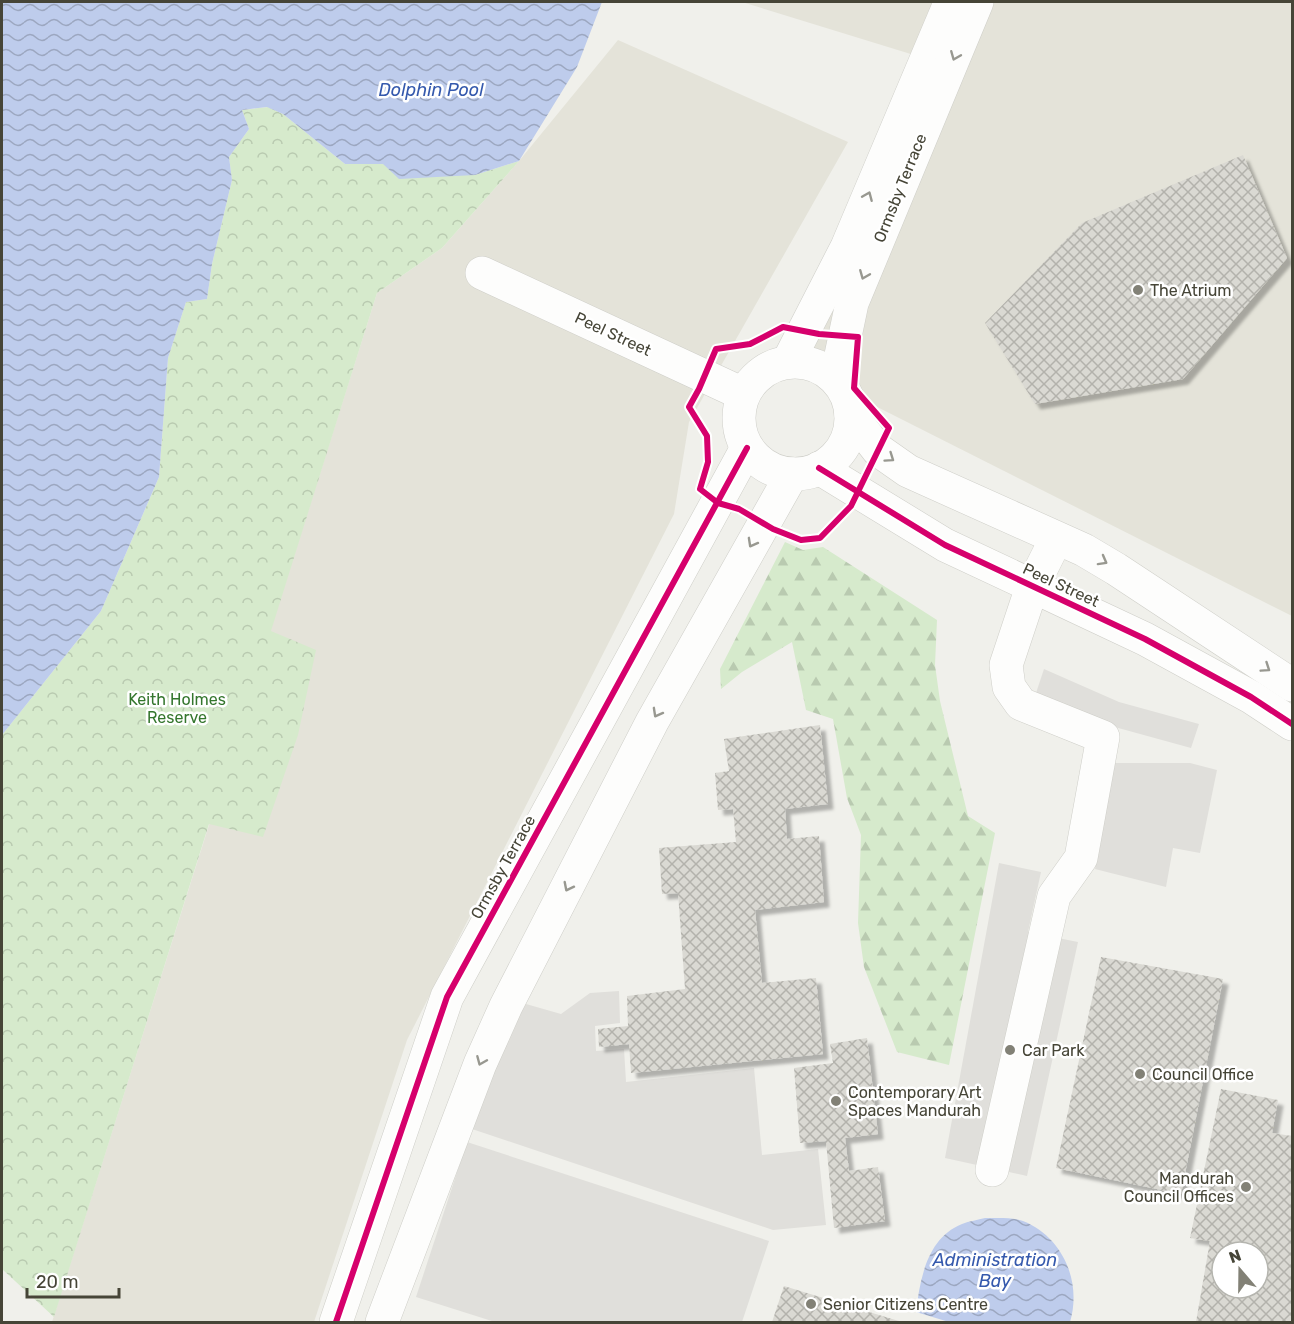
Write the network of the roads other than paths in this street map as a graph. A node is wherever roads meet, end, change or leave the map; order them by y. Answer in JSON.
{"nodes":[{"id":1,"x":949,"y":2,"type":"edge"},
{"id":2,"x":977,"y":2,"type":"edge"},
{"id":3,"x":482,"y":273,"type":"dead end"},
{"id":4,"x":788,"y":362,"type":"junction"},
{"id":5,"x":836,"y":379,"type":"junction"},
{"id":6,"x":743,"y":394,"type":"junction"},
{"id":7,"x":851,"y":415,"type":"junction"},
{"id":8,"x":747,"y":448,"type":"junction"},
{"id":9,"x":805,"y":471,"type":"junction"},
{"id":10,"x":1056,"y":539,"type":"junction"},
{"id":11,"x":1032,"y":587,"type":"junction"},
{"id":12,"x":1293,"y":686,"type":"edge"},
{"id":13,"x":1293,"y":724,"type":"edge"},
{"id":14,"x":992,"y":1170,"type":"dead end"},
{"id":15,"x":336,"y":1323,"type":"edge"},
{"id":16,"x":382,"y":1323,"type":"edge"}],
"edges":[{"from":4,"to":1,"type":"street","name":"Ormsby Terrace","one_way":true},
{"from":2,"to":5,"type":"street","name":"Ormsby Terrace","one_way":true},
{"from":3,"to":6,"type":"street","name":"Peel Street"},
{"from":4,"to":5,"type":"street"},
{"from":4,"to":6,"type":"street"},
{"from":5,"to":7,"type":"street"},
{"from":6,"to":8,"type":"street"},
{"from":7,"to":9,"type":"street"},
{"from":7,"to":10,"type":"street","one_way":true},
{"from":8,"to":9,"type":"street"},
{"from":8,"to":15,"type":"street","name":"Ormsby Terrace"},
{"from":9,"to":11,"type":"street","name":"Peel Street"},
{"from":9,"to":16,"type":"street","one_way":true},
{"from":10,"to":11,"type":"street"},
{"from":10,"to":12,"type":"street","one_way":true},
{"from":11,"to":13,"type":"street","name":"Peel Street"},
{"from":11,"to":14,"type":"street"}]}
